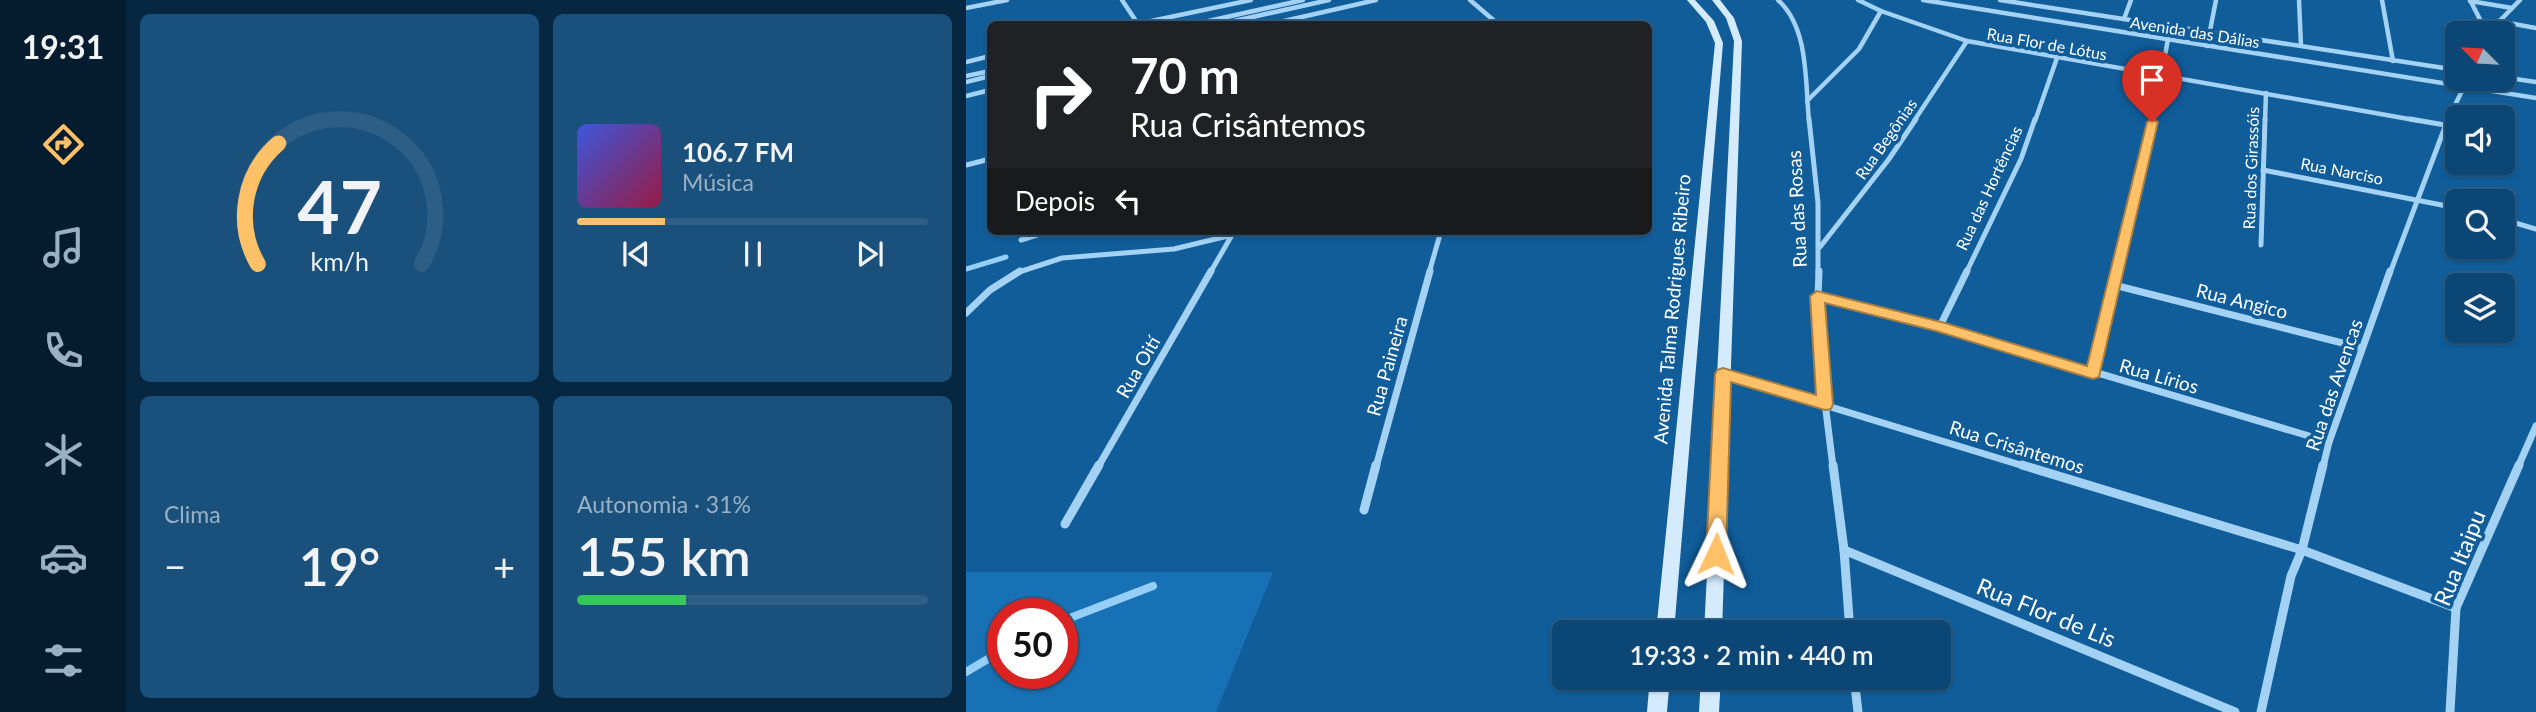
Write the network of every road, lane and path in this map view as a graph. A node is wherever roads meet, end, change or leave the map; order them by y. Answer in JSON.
{"nodes":[{"id":1,"x":1007,"y":0,"type":"edge"},
{"id":2,"x":1129,"y":0,"type":"edge"},
{"id":3,"x":1251,"y":0,"type":"edge"},
{"id":4,"x":1303,"y":0,"type":"edge"},
{"id":5,"x":1329,"y":0,"type":"edge"},
{"id":6,"x":1376,"y":0,"type":"edge"},
{"id":7,"x":1691,"y":0,"type":"edge"},
{"id":8,"x":1716,"y":0,"type":"edge"},
{"id":9,"x":1778,"y":0,"type":"edge"},
{"id":10,"x":1858,"y":0,"type":"edge"},
{"id":11,"x":1923,"y":0,"type":"edge"},
{"id":12,"x":2000,"y":0,"type":"edge"},
{"id":13,"x":2131,"y":0,"type":"edge"},
{"id":14,"x":2216,"y":0,"type":"edge"},
{"id":15,"x":2299,"y":0,"type":"edge"},
{"id":16,"x":2382,"y":0,"type":"edge"},
{"id":17,"x":2520,"y":0,"type":"edge"},
{"id":18,"x":1123,"y":1,"type":"edge"},
{"id":19,"x":1475,"y":1,"type":"edge"},
{"id":20,"x":2470,"y":1,"type":"edge"},
{"id":21,"x":966,"y":8,"type":"edge"},
{"id":22,"x":2512,"y":8,"type":"junction"},
{"id":23,"x":1881,"y":11,"type":"junction"},
{"id":24,"x":2124,"y":19,"type":"junction"},
{"id":25,"x":1135,"y":21,"type":"edge"},
{"id":26,"x":1151,"y":21,"type":"edge"},
{"id":27,"x":1208,"y":21,"type":"edge"},
{"id":28,"x":1234,"y":21,"type":"edge"},
{"id":29,"x":1284,"y":21,"type":"edge"},
{"id":30,"x":1495,"y":21,"type":"edge"},
{"id":31,"x":2481,"y":21,"type":"edge"},
{"id":32,"x":2498,"y":21,"type":"edge"},
{"id":33,"x":2515,"y":24,"type":"edge"},
{"id":34,"x":2536,"y":28,"type":"edge"},
{"id":35,"x":2211,"y":33,"type":"junction"},
{"id":36,"x":2168,"y":40,"type":"junction"},
{"id":37,"x":1967,"y":41,"type":"junction"},
{"id":38,"x":2207,"y":46,"type":"junction"},
{"id":39,"x":2301,"y":46,"type":"junction"},
{"id":40,"x":987,"y":57,"type":"edge"},
{"id":41,"x":2057,"y":58,"type":"junction"},
{"id":42,"x":2393,"y":61,"type":"junction"},
{"id":43,"x":966,"y":62,"type":"edge"},
{"id":44,"x":2445,"y":68,"type":"edge"},
{"id":45,"x":987,"y":75,"type":"edge"},
{"id":46,"x":2163,"y":76,"type":"junction"},
{"id":47,"x":966,"y":79,"type":"edge"},
{"id":48,"x":2515,"y":79,"type":"edge"},
{"id":49,"x":2536,"y":82,"type":"edge"},
{"id":50,"x":2445,"y":85,"type":"edge"},
{"id":51,"x":987,"y":91,"type":"edge"},
{"id":52,"x":2483,"y":91,"type":"edge"},
{"id":53,"x":2266,"y":93,"type":"junction"},
{"id":54,"x":966,"y":96,"type":"edge"},
{"id":55,"x":2536,"y":99,"type":"edge"},
{"id":56,"x":1807,"y":101,"type":"junction"},
{"id":57,"x":2445,"y":125,"type":"joint"},
{"id":58,"x":987,"y":160,"type":"edge"},
{"id":59,"x":966,"y":165,"type":"edge"},
{"id":60,"x":2263,"y":170,"type":"junction"},
{"id":61,"x":2416,"y":199,"type":"junction"},
{"id":62,"x":2445,"y":205,"type":"edge"},
{"id":63,"x":2515,"y":223,"type":"edge"},
{"id":64,"x":2536,"y":229,"type":"edge"},
{"id":65,"x":1037,"y":235,"type":"edge"},
{"id":66,"x":1232,"y":235,"type":"joint"},
{"id":67,"x":1440,"y":235,"type":"edge"},
{"id":68,"x":1021,"y":240,"type":"dead end"},
{"id":69,"x":2261,"y":245,"type":"dead end"},
{"id":70,"x":1820,"y":247,"type":"junction"},
{"id":71,"x":2114,"y":285,"type":"junction"},
{"id":72,"x":1817,"y":296,"type":"junction"},
{"id":73,"x":966,"y":313,"type":"edge"},
{"id":74,"x":1940,"y":327,"type":"junction"},
{"id":75,"x":2362,"y":348,"type":"junction"},
{"id":76,"x":2093,"y":373,"type":"junction"},
{"id":77,"x":1723,"y":374,"type":"junction"},
{"id":78,"x":1825,"y":404,"type":"junction"},
{"id":79,"x":2536,"y":426,"type":"edge"},
{"id":80,"x":2329,"y":442,"type":"junction"},
{"id":81,"x":2532,"y":446,"type":"edge"},
{"id":82,"x":1364,"y":510,"type":"dead end"},
{"id":83,"x":1065,"y":524,"type":"dead end"},
{"id":84,"x":1844,"y":550,"type":"junction"},
{"id":85,"x":2302,"y":550,"type":"junction"},
{"id":86,"x":2456,"y":608,"type":"junction"},
{"id":87,"x":1666,"y":620,"type":"edge"},
{"id":88,"x":1713,"y":620,"type":"edge"},
{"id":89,"x":1849,"y":620,"type":"edge"},
{"id":90,"x":1659,"y":690,"type":"edge"},
{"id":91,"x":1710,"y":690,"type":"edge"},
{"id":92,"x":1855,"y":690,"type":"edge"},
{"id":93,"x":1657,"y":712,"type":"edge"},
{"id":94,"x":1709,"y":712,"type":"edge"},
{"id":95,"x":1858,"y":712,"type":"edge"},
{"id":96,"x":2235,"y":712,"type":"edge"},
{"id":97,"x":2262,"y":712,"type":"edge"},
{"id":98,"x":2450,"y":712,"type":"edge"}],
"edges":[{"from":1,"to":21,"type":"street"},
{"from":2,"to":18,"type":"street"},
{"from":3,"to":26,"type":"street"},
{"from":4,"to":27,"type":"street"},
{"from":5,"to":28,"type":"street"},
{"from":6,"to":29,"type":"street"},
{"from":7,"to":87,"type":"main road","name":"Avenida Talma Rodrigues Ribeiro"},
{"from":8,"to":77,"type":"main road"},
{"from":9,"to":56,"type":"street","name":"Rua das Rosas"},
{"from":10,"to":23,"type":"street","name":"Rua Flor de Lótus"},
{"from":11,"to":36,"type":"street","name":"Avenida das Dálias"},
{"from":12,"to":24,"type":"street","name":"Avenida das Dálias"},
{"from":13,"to":24,"type":"street"},
{"from":14,"to":35,"type":"street"},
{"from":15,"to":39,"type":"street"},
{"from":16,"to":42,"type":"street"},
{"from":17,"to":22,"type":"street"},
{"from":18,"to":25,"type":"street"},
{"from":19,"to":30,"type":"street"},
{"from":20,"to":22,"type":"street"},
{"from":20,"to":31,"type":"street"},
{"from":22,"to":32,"type":"street"},
{"from":23,"to":37,"type":"street","name":"Rua Flor de Lótus"},
{"from":23,"to":56,"type":"street"},
{"from":24,"to":35,"type":"street","name":"Avenida das Dálias"},
{"from":33,"to":34,"type":"street"},
{"from":35,"to":38,"type":"street"},
{"from":35,"to":39,"type":"street","name":"Avenida das Dálias"},
{"from":36,"to":38,"type":"street","name":"Avenida das Dálias"},
{"from":36,"to":46,"type":"street"},
{"from":37,"to":41,"type":"street","name":"Rua Flor de Lótus"},
{"from":37,"to":70,"type":"street","name":"Rua Begônias"},
{"from":38,"to":50,"type":"street","name":"Avenida das Dálias"},
{"from":39,"to":42,"type":"street","name":"Avenida das Dálias"},
{"from":40,"to":43,"type":"street"},
{"from":41,"to":46,"type":"street","name":"Rua Flor de Lótus"},
{"from":41,"to":74,"type":"street","name":"Rua das Hortências"},
{"from":42,"to":44,"type":"street","name":"Avenida das Dálias"},
{"from":45,"to":47,"type":"street"},
{"from":46,"to":53,"type":"street","name":"Rua Flor de Lótus"},
{"from":46,"to":71,"type":"street"},
{"from":48,"to":49,"type":"street"},
{"from":51,"to":54,"type":"street"},
{"from":52,"to":55,"type":"street","name":"Avenida das Dálias"},
{"from":53,"to":57,"type":"street","name":"Rua Flor de Lótus"},
{"from":53,"to":60,"type":"street","name":"Rua dos Girassóis"},
{"from":56,"to":70,"type":"street","name":"Rua das Rosas"},
{"from":57,"to":61,"type":"street","name":"Rua das Avencas"},
{"from":58,"to":59,"type":"street"},
{"from":60,"to":61,"type":"street","name":"Rua Narciso"},
{"from":60,"to":69,"type":"street","name":"Rua dos Girassóis"},
{"from":61,"to":62,"type":"street","name":"Rua Narciso"},
{"from":61,"to":75,"type":"street","name":"Rua das Avencas"},
{"from":63,"to":64,"type":"street"},
{"from":65,"to":68,"type":"street"},
{"from":66,"to":73,"type":"street"},
{"from":66,"to":83,"type":"street","name":"Rua Oití"},
{"from":67,"to":82,"type":"street","name":"Rua Paineira"},
{"from":70,"to":72,"type":"street","name":"Rua das Rosas"},
{"from":71,"to":75,"type":"street","name":"Rua Angico"},
{"from":71,"to":76,"type":"street"},
{"from":72,"to":74,"type":"street","name":"Rua Lírios"},
{"from":72,"to":78,"type":"street","name":"Rua das Rosas"},
{"from":74,"to":76,"type":"street","name":"Rua Lírios"},
{"from":75,"to":80,"type":"street","name":"Rua das Avencas"},
{"from":76,"to":80,"type":"street","name":"Rua Lírios"},
{"from":77,"to":78,"type":"street","name":"Rua Crisântemos"},
{"from":77,"to":88,"type":"main road"},
{"from":78,"to":84,"type":"street","name":"Rua das Rosas"},
{"from":78,"to":85,"type":"street","name":"Rua Crisântemos"},
{"from":79,"to":81,"type":"street","name":"Rua Itaipu"},
{"from":80,"to":85,"type":"street","name":"Rua das Avencas"},
{"from":81,"to":86,"type":"street","name":"Rua Itaipu"},
{"from":84,"to":89,"type":"street","name":"Rua das Rosas"},
{"from":84,"to":96,"type":"street","name":"Rua Flor de Lis"},
{"from":85,"to":86,"type":"street","name":"Rua Crisântemos"},
{"from":85,"to":97,"type":"street","name":"Rua das Avencas"},
{"from":86,"to":98,"type":"street","name":"Rua Itaipu"},
{"from":90,"to":93,"type":"main road"},
{"from":91,"to":94,"type":"main road"},
{"from":92,"to":95,"type":"street"}]}
